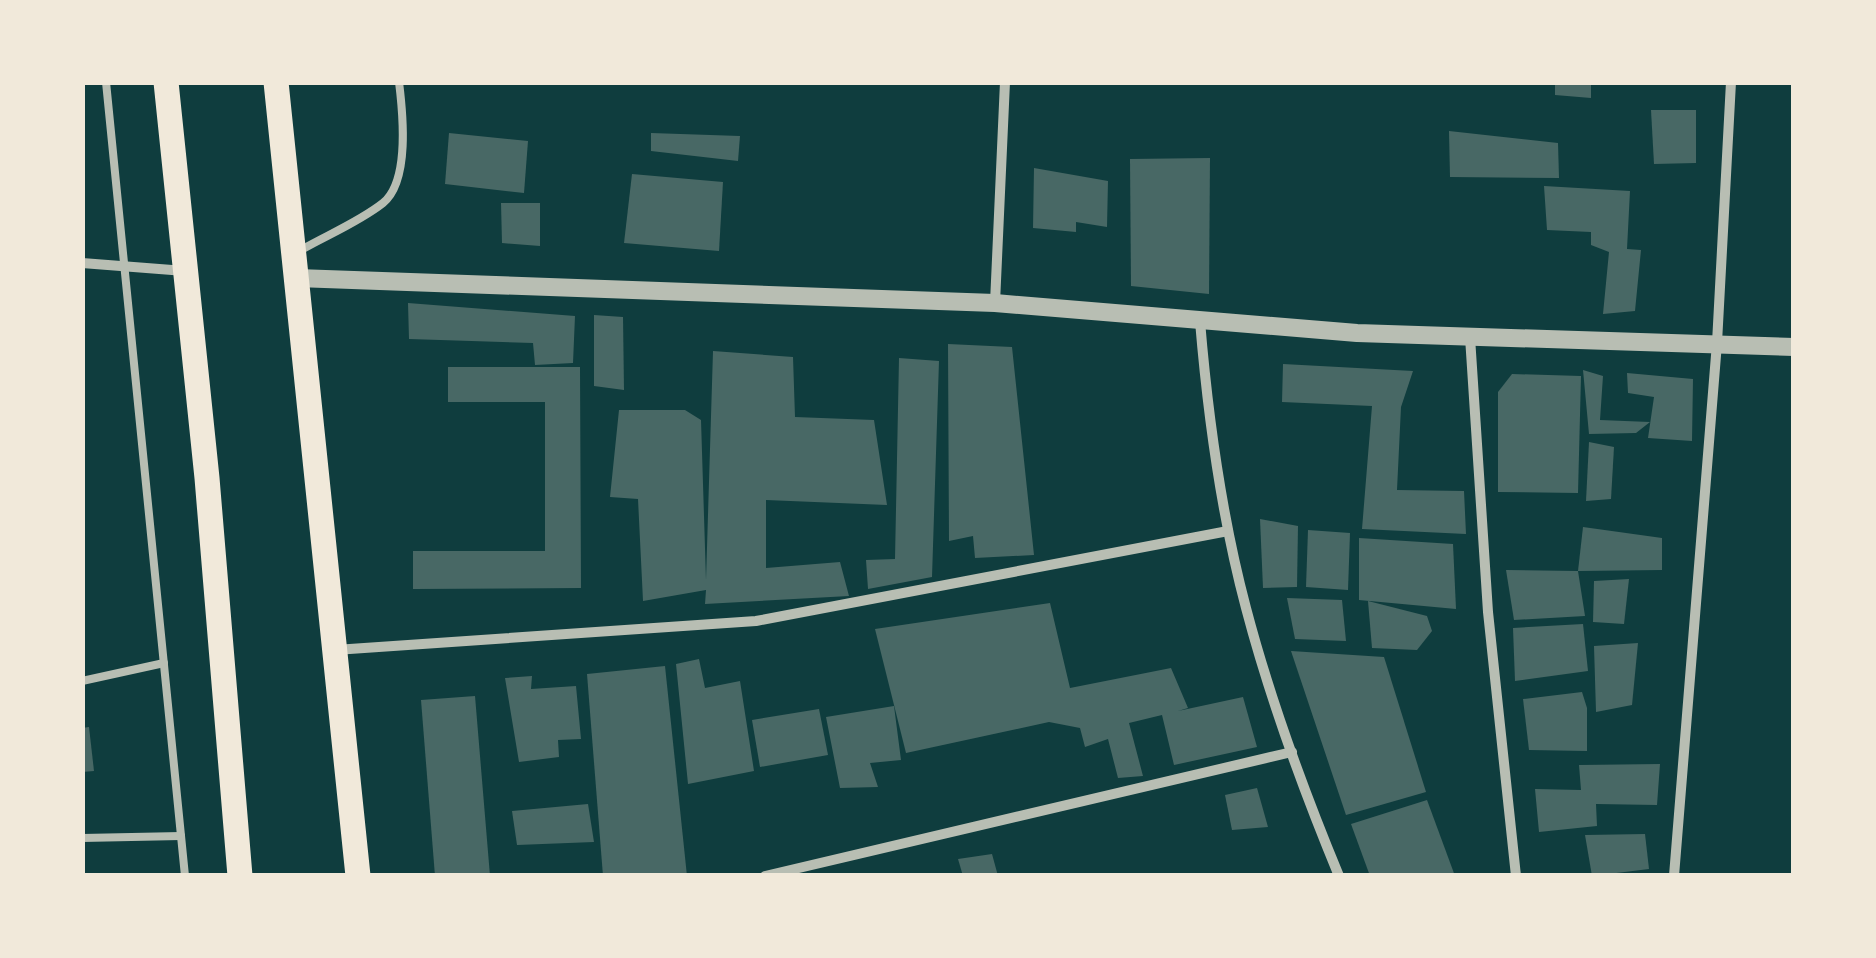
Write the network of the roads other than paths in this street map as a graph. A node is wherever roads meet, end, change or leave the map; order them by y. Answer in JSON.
{"nodes":[{"id":1,"x":106,"y":82,"type":"edge"},
{"id":2,"x":166,"y":82,"type":"edge"},
{"id":3,"x":276,"y":82,"type":"edge"},
{"id":4,"x":399,"y":82,"type":"edge"},
{"id":5,"x":1005,"y":82,"type":"edge"},
{"id":6,"x":1731,"y":82,"type":"edge"},
{"id":7,"x":82,"y":263,"type":"edge"},
{"id":8,"x":295,"y":266,"type":"junction"},
{"id":9,"x":123,"y":267,"type":"junction"},
{"id":10,"x":185,"y":271,"type":"junction"},
{"id":11,"x":995,"y":303,"type":"junction"},
{"id":12,"x":1200,"y":321,"type":"junction"},
{"id":13,"x":1470,"y":337,"type":"junction"},
{"id":14,"x":1717,"y":343,"type":"junction"},
{"id":15,"x":1794,"y":347,"type":"edge"},
{"id":16,"x":1228,"y":531,"type":"junction"},
{"id":17,"x":335,"y":650,"type":"junction"},
{"id":18,"x":164,"y":664,"type":"junction"},
{"id":19,"x":82,"y":681,"type":"edge"},
{"id":20,"x":1292,"y":752,"type":"junction"},
{"id":21,"x":181,"y":836,"type":"junction"},
{"id":22,"x":82,"y":838,"type":"edge"},
{"id":23,"x":186,"y":876,"type":"edge"},
{"id":24,"x":240,"y":876,"type":"edge"},
{"id":25,"x":358,"y":876,"type":"edge"},
{"id":26,"x":765,"y":876,"type":"edge"},
{"id":27,"x":1339,"y":876,"type":"edge"},
{"id":28,"x":1516,"y":876,"type":"edge"},
{"id":29,"x":1674,"y":876,"type":"edge"}],
"edges":[{"from":1,"to":9,"type":"lane"},
{"from":2,"to":10,"type":"highway"},
{"from":3,"to":8,"type":"highway"},
{"from":4,"to":8,"type":"lane"},
{"from":5,"to":11,"type":"street"},
{"from":6,"to":14,"type":"street"},
{"from":7,"to":9,"type":"street"},
{"from":8,"to":11,"type":"street"},
{"from":8,"to":17,"type":"highway"},
{"from":9,"to":10,"type":"street"},
{"from":9,"to":18,"type":"lane"},
{"from":10,"to":24,"type":"highway"},
{"from":11,"to":12,"type":"street"},
{"from":12,"to":13,"type":"street"},
{"from":12,"to":16,"type":"street"},
{"from":13,"to":14,"type":"street"},
{"from":13,"to":28,"type":"street"},
{"from":14,"to":15,"type":"street"},
{"from":14,"to":29,"type":"street"},
{"from":16,"to":17,"type":"street"},
{"from":16,"to":20,"type":"street"},
{"from":17,"to":25,"type":"highway"},
{"from":18,"to":19,"type":"lane"},
{"from":18,"to":21,"type":"lane"},
{"from":20,"to":26,"type":"street"},
{"from":20,"to":27,"type":"street"},
{"from":21,"to":22,"type":"lane"},
{"from":21,"to":23,"type":"lane"}]}
